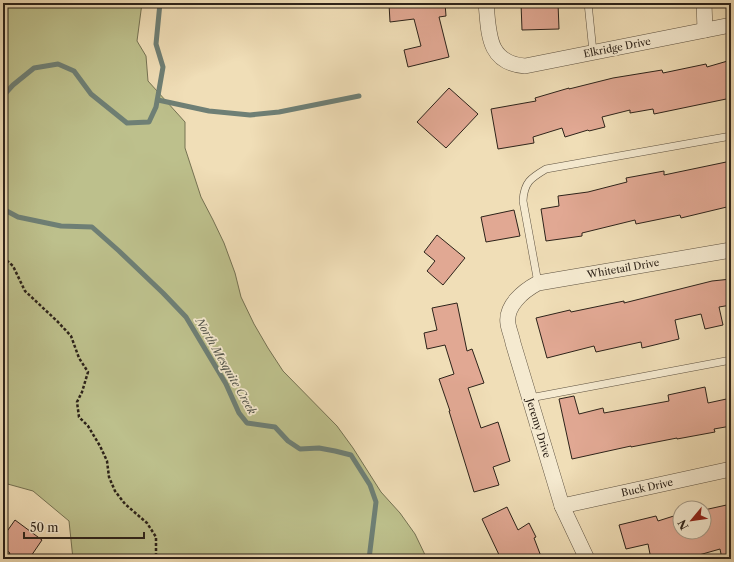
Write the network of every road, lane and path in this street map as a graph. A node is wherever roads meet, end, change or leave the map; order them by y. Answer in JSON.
{"nodes":[{"id":1,"x":486,"y":3,"type":"edge"},
{"id":2,"x":588,"y":3,"type":"edge"},
{"id":3,"x":704,"y":3,"type":"edge"},
{"id":4,"x":731,"y":25,"type":"edge"},
{"id":5,"x":705,"y":30,"type":"junction"},
{"id":6,"x":593,"y":52,"type":"junction"},
{"id":7,"x":731,"y":136,"type":"edge"},
{"id":8,"x":731,"y":250,"type":"edge"},
{"id":9,"x":3,"y":257,"type":"edge"},
{"id":10,"x":538,"y":283,"type":"junction"},
{"id":11,"x":520,"y":296,"type":"joint"},
{"id":12,"x":731,"y":360,"type":"edge"},
{"id":13,"x":530,"y":398,"type":"junction"},
{"id":14,"x":731,"y":469,"type":"edge"},
{"id":15,"x":562,"y":506,"type":"junction"},
{"id":16,"x":156,"y":559,"type":"edge"},
{"id":17,"x":587,"y":559,"type":"edge"}],
"edges":[{"from":1,"to":6,"type":"street","name":"Elkridge Drive"},
{"from":2,"to":6,"type":"lane"},
{"from":3,"to":5,"type":"street"},
{"from":4,"to":5,"type":"street","name":"Elkridge Drive"},
{"from":5,"to":6,"type":"street","name":"Elkridge Drive"},
{"from":7,"to":10,"type":"lane"},
{"from":8,"to":10,"type":"street","name":"Whitetail Drive"},
{"from":9,"to":16,"type":"path"},
{"from":10,"to":11,"type":"street","name":"Whitetail Drive"},
{"from":11,"to":13,"type":"street","name":"Jeremy Drive"},
{"from":12,"to":13,"type":"lane"},
{"from":13,"to":15,"type":"street","name":"Jeremy Drive"},
{"from":14,"to":15,"type":"street","name":"Buck Drive"},
{"from":15,"to":17,"type":"street","name":"Jeremy Drive"}]}
